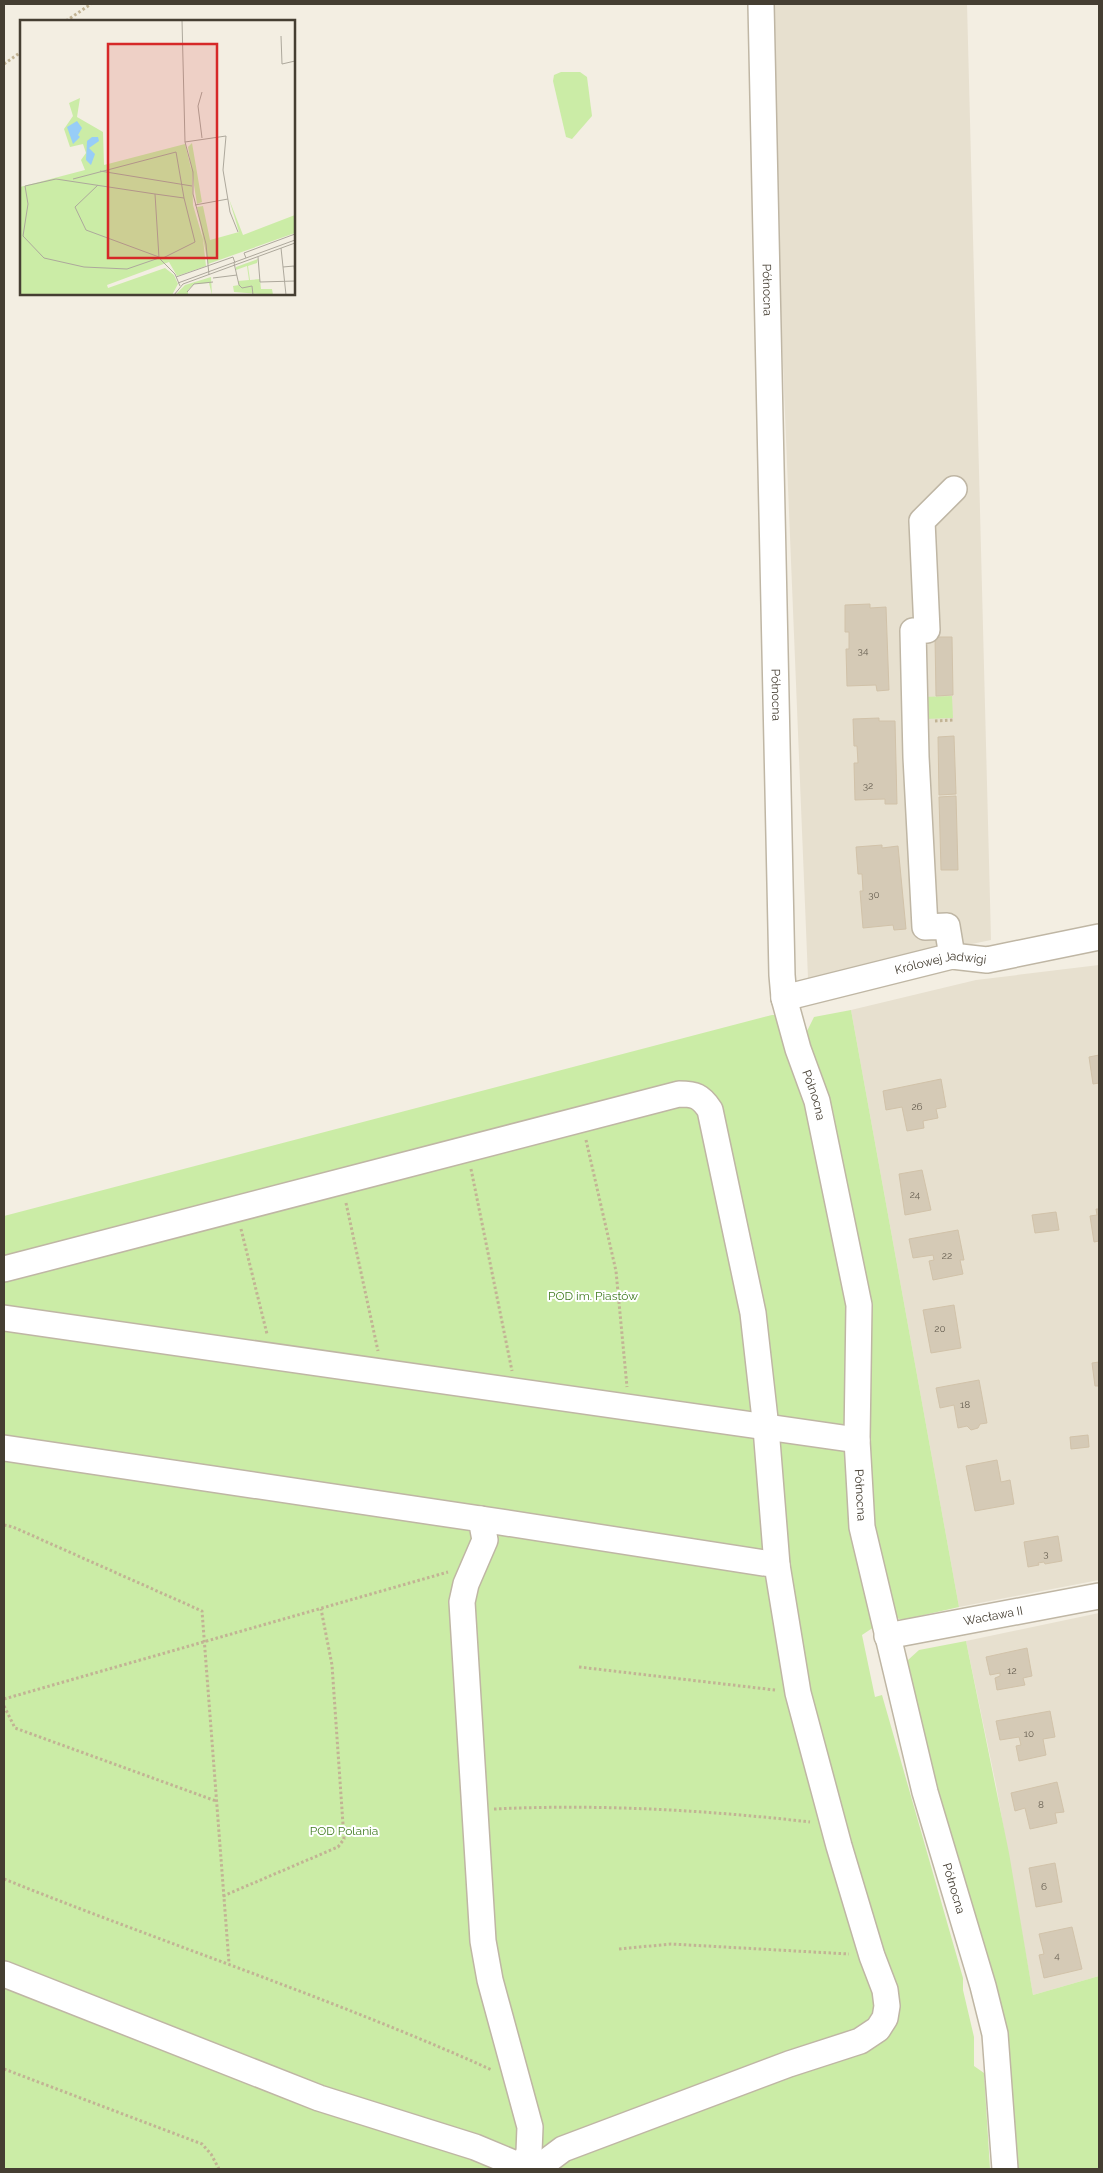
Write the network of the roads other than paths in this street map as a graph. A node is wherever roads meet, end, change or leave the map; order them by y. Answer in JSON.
{"nodes":[{"id":1,"x":761,"y":4,"type":"edge"},
{"id":2,"x":954,"y":489,"type":"dead end"},
{"id":3,"x":1099,"y":938,"type":"edge"},
{"id":4,"x":952,"y":956,"type":"junction"},
{"id":5,"x":784,"y":998,"type":"junction"},
{"id":6,"x":4,"y":1269,"type":"edge"},
{"id":7,"x":4,"y":1318,"type":"edge"},
{"id":8,"x":766,"y":1428,"type":"junction"},
{"id":9,"x":857,"y":1440,"type":"junction"},
{"id":10,"x":4,"y":1448,"type":"edge"},
{"id":11,"x":481,"y":1519,"type":"junction"},
{"id":12,"x":777,"y":1565,"type":"junction"},
{"id":13,"x":1099,"y":1596,"type":"edge"},
{"id":14,"x":887,"y":1636,"type":"junction"},
{"id":15,"x":4,"y":1974,"type":"edge"},
{"id":16,"x":526,"y":2169,"type":"edge"},
{"id":17,"x":1005,"y":2169,"type":"edge"}],
"edges":[{"from":1,"to":5,"type":"street","name":"Północna"},
{"from":2,"to":4,"type":"street"},
{"from":3,"to":4,"type":"street","name":"Królowej Jadwigi"},
{"from":4,"to":5,"type":"street","name":"Królowej Jadwigi"},
{"from":5,"to":9,"type":"street","name":"Północna"},
{"from":6,"to":8,"type":"street"},
{"from":7,"to":8,"type":"street"},
{"from":8,"to":9,"type":"street"},
{"from":8,"to":12,"type":"street"},
{"from":9,"to":14,"type":"street","name":"Północna"},
{"from":10,"to":11,"type":"street"},
{"from":11,"to":12,"type":"street"},
{"from":11,"to":16,"type":"street"},
{"from":12,"to":16,"type":"street"},
{"from":13,"to":14,"type":"street","name":"Wacława II"},
{"from":14,"to":17,"type":"street","name":"Północna"},
{"from":15,"to":16,"type":"street"}]}
